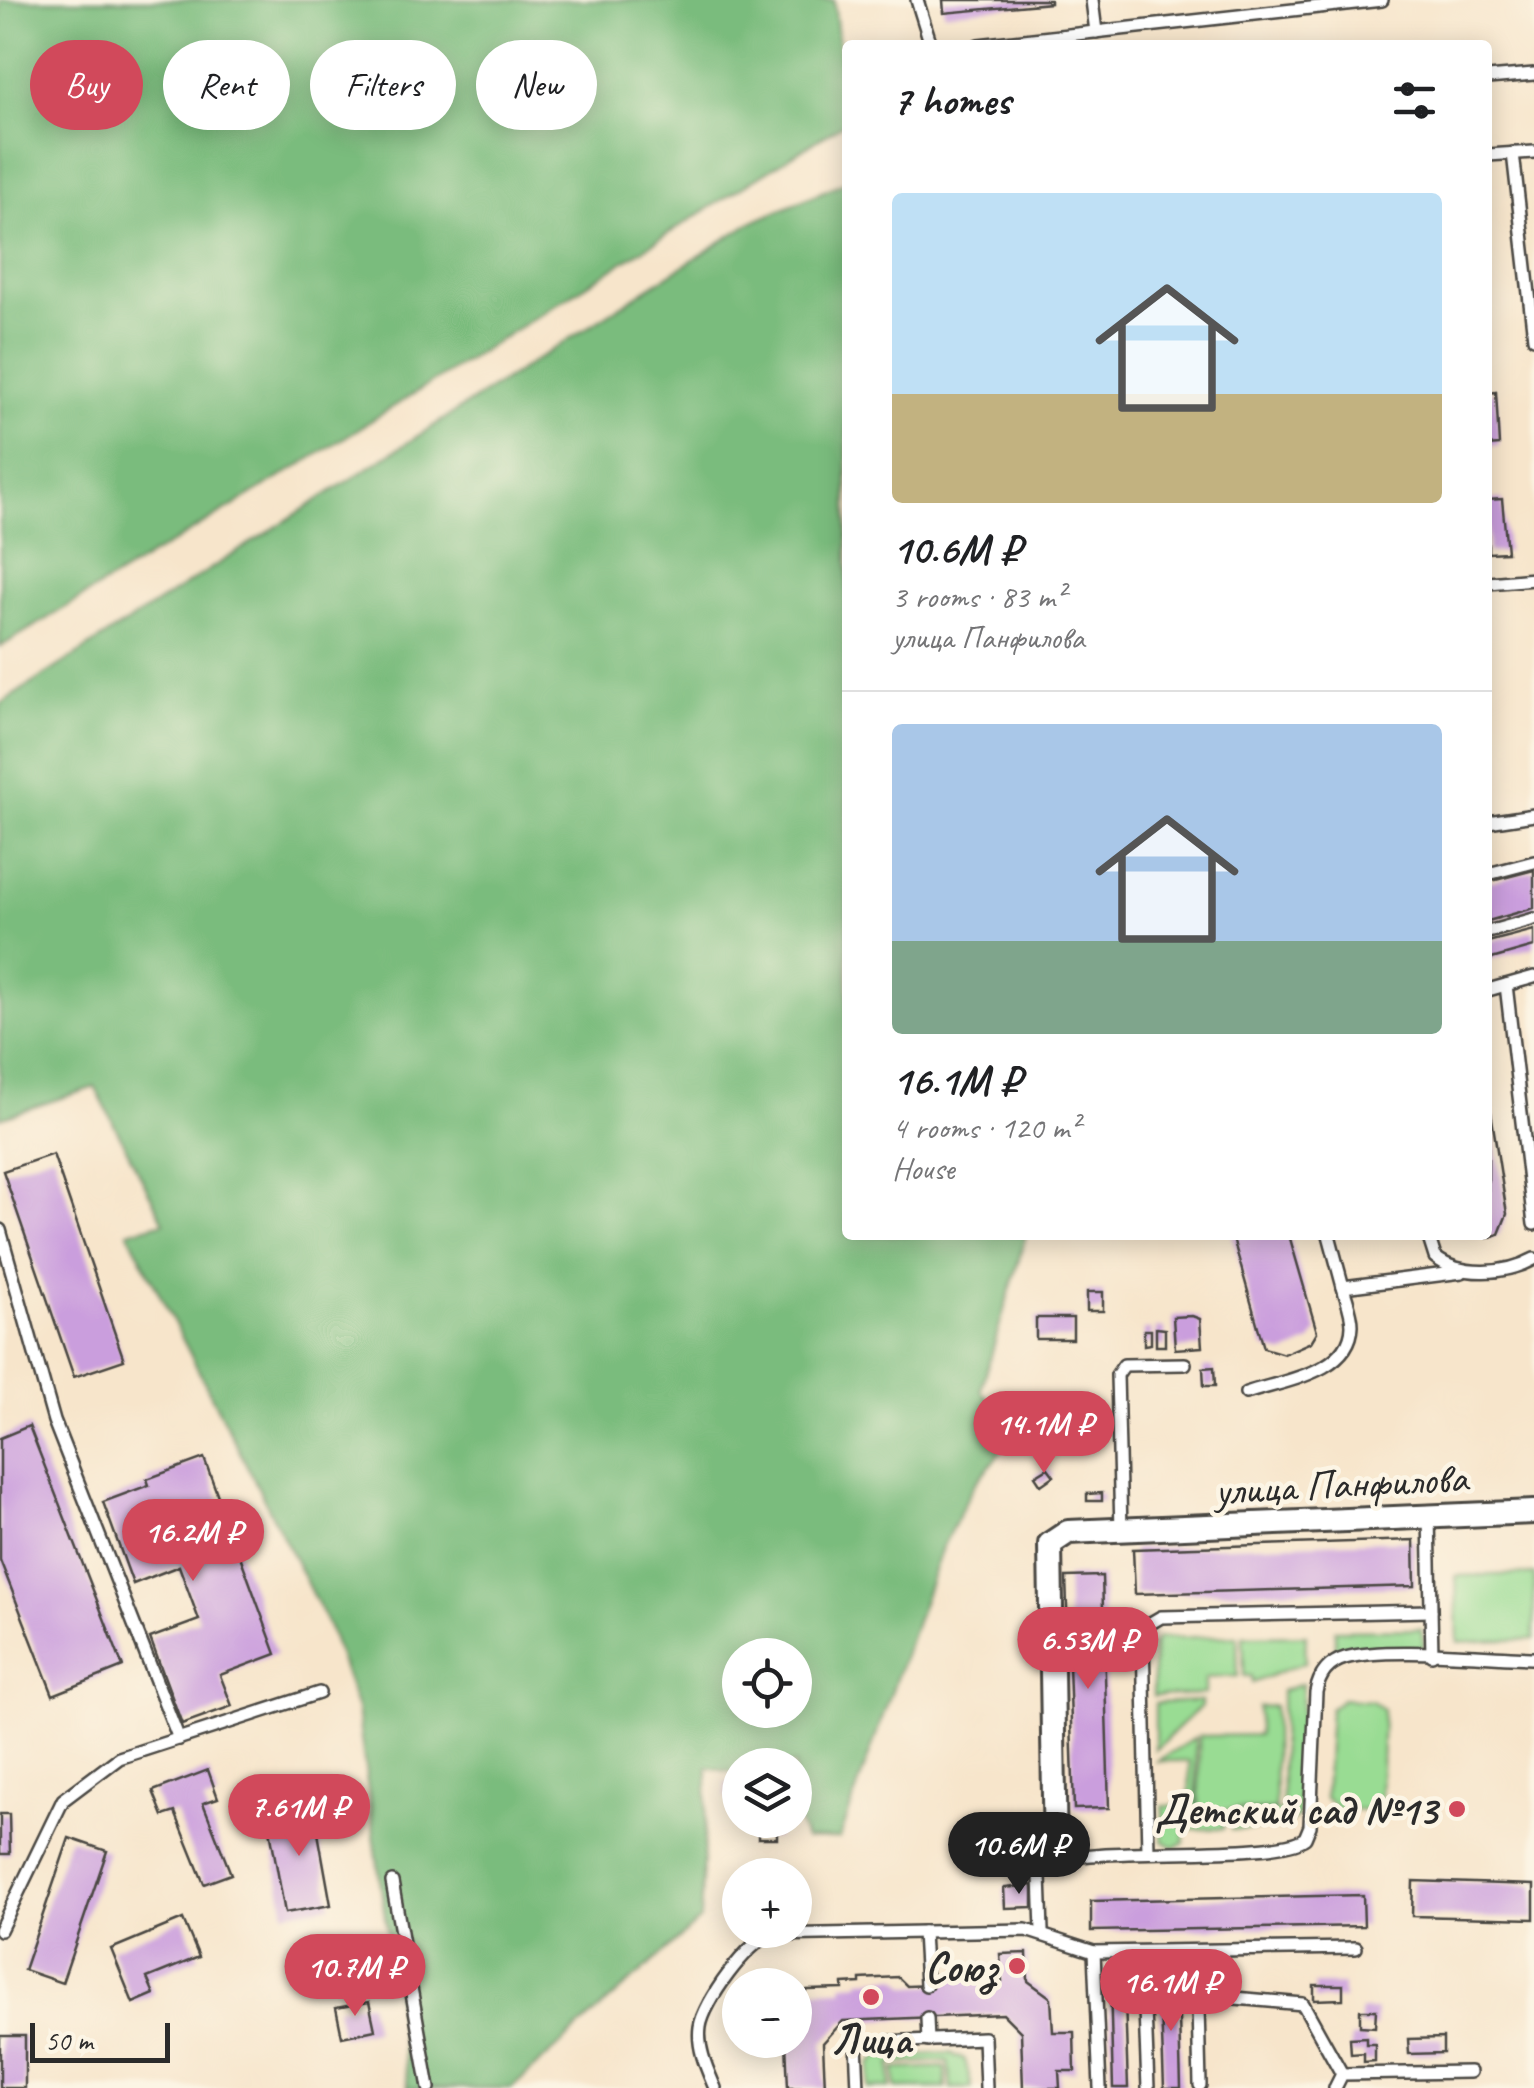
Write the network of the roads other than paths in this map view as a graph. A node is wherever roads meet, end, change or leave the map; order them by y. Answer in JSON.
{"nodes":[{"id":1,"x":917,"y":0,"type":"edge"},
{"id":2,"x":1092,"y":0,"type":"edge"},
{"id":3,"x":1382,"y":0,"type":"edge"},
{"id":4,"x":1339,"y":2,"type":"edge"},
{"id":5,"x":1096,"y":32,"type":"junction"},
{"id":6,"x":929,"y":40,"type":"edge"},
{"id":7,"x":1023,"y":40,"type":"edge"},
{"id":8,"x":1534,"y":74,"type":"edge"},
{"id":9,"x":1492,"y":78,"type":"edge"},
{"id":10,"x":1534,"y":152,"type":"edge"},
{"id":11,"x":1513,"y":154,"type":"junction"},
{"id":12,"x":1492,"y":155,"type":"edge"},
{"id":13,"x":1534,"y":338,"type":"edge"},
{"id":14,"x":1534,"y":578,"type":"edge"},
{"id":15,"x":1492,"y":583,"type":"edge"},
{"id":16,"x":1534,"y":815,"type":"edge"},
{"id":17,"x":1492,"y":821,"type":"edge"},
{"id":18,"x":1534,"y":862,"type":"edge"},
{"id":19,"x":1492,"y":873,"type":"edge"},
{"id":20,"x":1534,"y":920,"type":"edge"},
{"id":21,"x":1492,"y":931,"type":"edge"},
{"id":22,"x":1534,"y":977,"type":"edge"},
{"id":23,"x":1506,"y":985,"type":"junction"},
{"id":24,"x":1492,"y":989,"type":"edge"},
{"id":25,"x":1534,"y":1224,"type":"edge"},
{"id":26,"x":0,"y":1230,"type":"edge"},
{"id":27,"x":1330,"y":1240,"type":"edge"},
{"id":28,"x":1430,"y":1240,"type":"edge"},
{"id":29,"x":1534,"y":1259,"type":"edge"},
{"id":30,"x":1462,"y":1272,"type":"junction"},
{"id":31,"x":1343,"y":1286,"type":"junction"},
{"id":32,"x":1186,"y":1364,"type":"dead end"},
{"id":33,"x":1246,"y":1393,"type":"dead end"},
{"id":34,"x":1534,"y":1512,"type":"edge"},
{"id":35,"x":1429,"y":1516,"type":"junction"},
{"id":36,"x":1122,"y":1530,"type":"junction"},
{"id":37,"x":1431,"y":1611,"type":"junction"},
{"id":38,"x":1432,"y":1655,"type":"junction"},
{"id":39,"x":1534,"y":1658,"type":"edge"},
{"id":40,"x":318,"y":1692,"type":"dead end"},
{"id":41,"x":179,"y":1739,"type":"junction"},
{"id":42,"x":1148,"y":1851,"type":"junction"},
{"id":43,"x":1056,"y":1859,"type":"junction"},
{"id":44,"x":392,"y":1882,"type":"dead end"},
{"id":45,"x":0,"y":1930,"type":"edge"},
{"id":46,"x":923,"y":1932,"type":"junction"},
{"id":47,"x":1042,"y":1932,"type":"junction"},
{"id":48,"x":1356,"y":1948,"type":"dead end"},
{"id":49,"x":1094,"y":1952,"type":"junction"},
{"id":50,"x":926,"y":1985,"type":"dead end"},
{"id":51,"x":1146,"y":2009,"type":"dead end"},
{"id":52,"x":927,"y":2018,"type":"dead end"},
{"id":53,"x":928,"y":2041,"type":"junction"},
{"id":54,"x":1470,"y":2072,"type":"dead end"},
{"id":55,"x":1342,"y":2074,"type":"junction"},
{"id":56,"x":1200,"y":2085,"type":"dead end"},
{"id":57,"x":429,"y":2088,"type":"edge"},
{"id":58,"x":715,"y":2088,"type":"edge"},
{"id":59,"x":858,"y":2088,"type":"edge"},
{"id":60,"x":986,"y":2088,"type":"edge"},
{"id":61,"x":1100,"y":2088,"type":"edge"},
{"id":62,"x":1148,"y":2088,"type":"edge"},
{"id":63,"x":1335,"y":2088,"type":"edge"}],
"edges":[{"from":1,"to":6,"type":"lane"},
{"from":2,"to":5,"type":"lane"},
{"from":3,"to":4,"type":"lane"},
{"from":4,"to":5,"type":"lane"},
{"from":5,"to":7,"type":"lane"},
{"from":8,"to":9,"type":"lane"},
{"from":10,"to":11,"type":"lane"},
{"from":11,"to":12,"type":"lane"},
{"from":11,"to":13,"type":"lane"},
{"from":14,"to":15,"type":"lane"},
{"from":16,"to":17,"type":"lane"},
{"from":18,"to":19,"type":"lane"},
{"from":20,"to":21,"type":"lane"},
{"from":22,"to":23,"type":"lane"},
{"from":23,"to":24,"type":"lane"},
{"from":23,"to":25,"type":"lane"},
{"from":26,"to":41,"type":"lane"},
{"from":27,"to":31,"type":"lane"},
{"from":28,"to":30,"type":"lane"},
{"from":29,"to":30,"type":"lane"},
{"from":30,"to":31,"type":"lane"},
{"from":31,"to":33,"type":"lane"},
{"from":32,"to":36,"type":"lane"},
{"from":34,"to":35,"type":"street","name":"улица Панфилова"},
{"from":35,"to":36,"type":"street","name":"улица Панфилова"},
{"from":35,"to":37,"type":"lane"},
{"from":36,"to":43,"type":"street","name":"улица Панфилова"},
{"from":37,"to":38,"type":"lane"},
{"from":37,"to":42,"type":"lane"},
{"from":38,"to":39,"type":"lane"},
{"from":38,"to":42,"type":"lane"},
{"from":40,"to":41,"type":"lane"},
{"from":41,"to":45,"type":"lane"},
{"from":42,"to":43,"type":"lane"},
{"from":43,"to":47,"type":"lane"},
{"from":44,"to":57,"type":"lane"},
{"from":46,"to":47,"type":"lane"},
{"from":46,"to":50,"type":"lane"},
{"from":46,"to":58,"type":"lane"},
{"from":47,"to":49,"type":"lane"},
{"from":48,"to":49,"type":"lane"},
{"from":49,"to":61,"type":"lane"},
{"from":51,"to":62,"type":"lane"},
{"from":52,"to":53,"type":"lane"},
{"from":53,"to":59,"type":"lane"},
{"from":53,"to":60,"type":"lane"},
{"from":54,"to":55,"type":"lane"},
{"from":55,"to":56,"type":"lane"},
{"from":55,"to":63,"type":"lane"}]}
